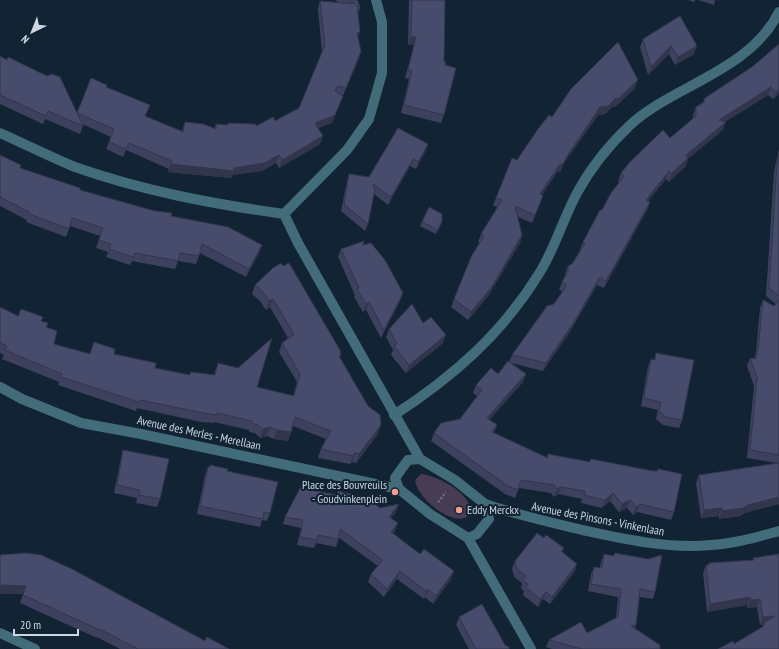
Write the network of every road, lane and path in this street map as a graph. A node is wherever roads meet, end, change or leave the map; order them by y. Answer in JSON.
{"nodes":[{"id":1,"x":376,"y":0,"type":"edge"},
{"id":2,"x":779,"y":12,"type":"edge"},
{"id":3,"x":0,"y":133,"type":"edge"},
{"id":4,"x":284,"y":214,"type":"junction"},
{"id":5,"x":0,"y":387,"type":"edge"},
{"id":6,"x":394,"y":415,"type":"junction"},
{"id":7,"x":420,"y":459,"type":"junction"},
{"id":8,"x":454,"y":480,"type":"junction"},
{"id":9,"x":399,"y":489,"type":"junction"},
{"id":10,"x":485,"y":504,"type":"junction"},
{"id":11,"x":430,"y":514,"type":"junction"},
{"id":12,"x":779,"y":531,"type":"edge"},
{"id":13,"x":468,"y":538,"type":"junction"},
{"id":14,"x":0,"y":633,"type":"edge"},
{"id":15,"x":35,"y":649,"type":"edge"},
{"id":16,"x":531,"y":649,"type":"edge"}],
"edges":[{"from":1,"to":4,"type":"street"},
{"from":2,"to":6,"type":"street"},
{"from":3,"to":4,"type":"street"},
{"from":4,"to":6,"type":"street"},
{"from":5,"to":9,"type":"street","name":"Avenue des Merles - Merellaan"},
{"from":6,"to":7,"type":"street"},
{"from":7,"to":8,"type":"street"},
{"from":7,"to":9,"type":"street"},
{"from":8,"to":10,"type":"street"},
{"from":8,"to":11,"type":"path"},
{"from":9,"to":11,"type":"street"},
{"from":10,"to":12,"type":"street","name":"Avenue des Pinsons - Vinkenlaan"},
{"from":10,"to":13,"type":"street"},
{"from":11,"to":13,"type":"street"},
{"from":13,"to":16,"type":"street"},
{"from":14,"to":15,"type":"street"}]}
